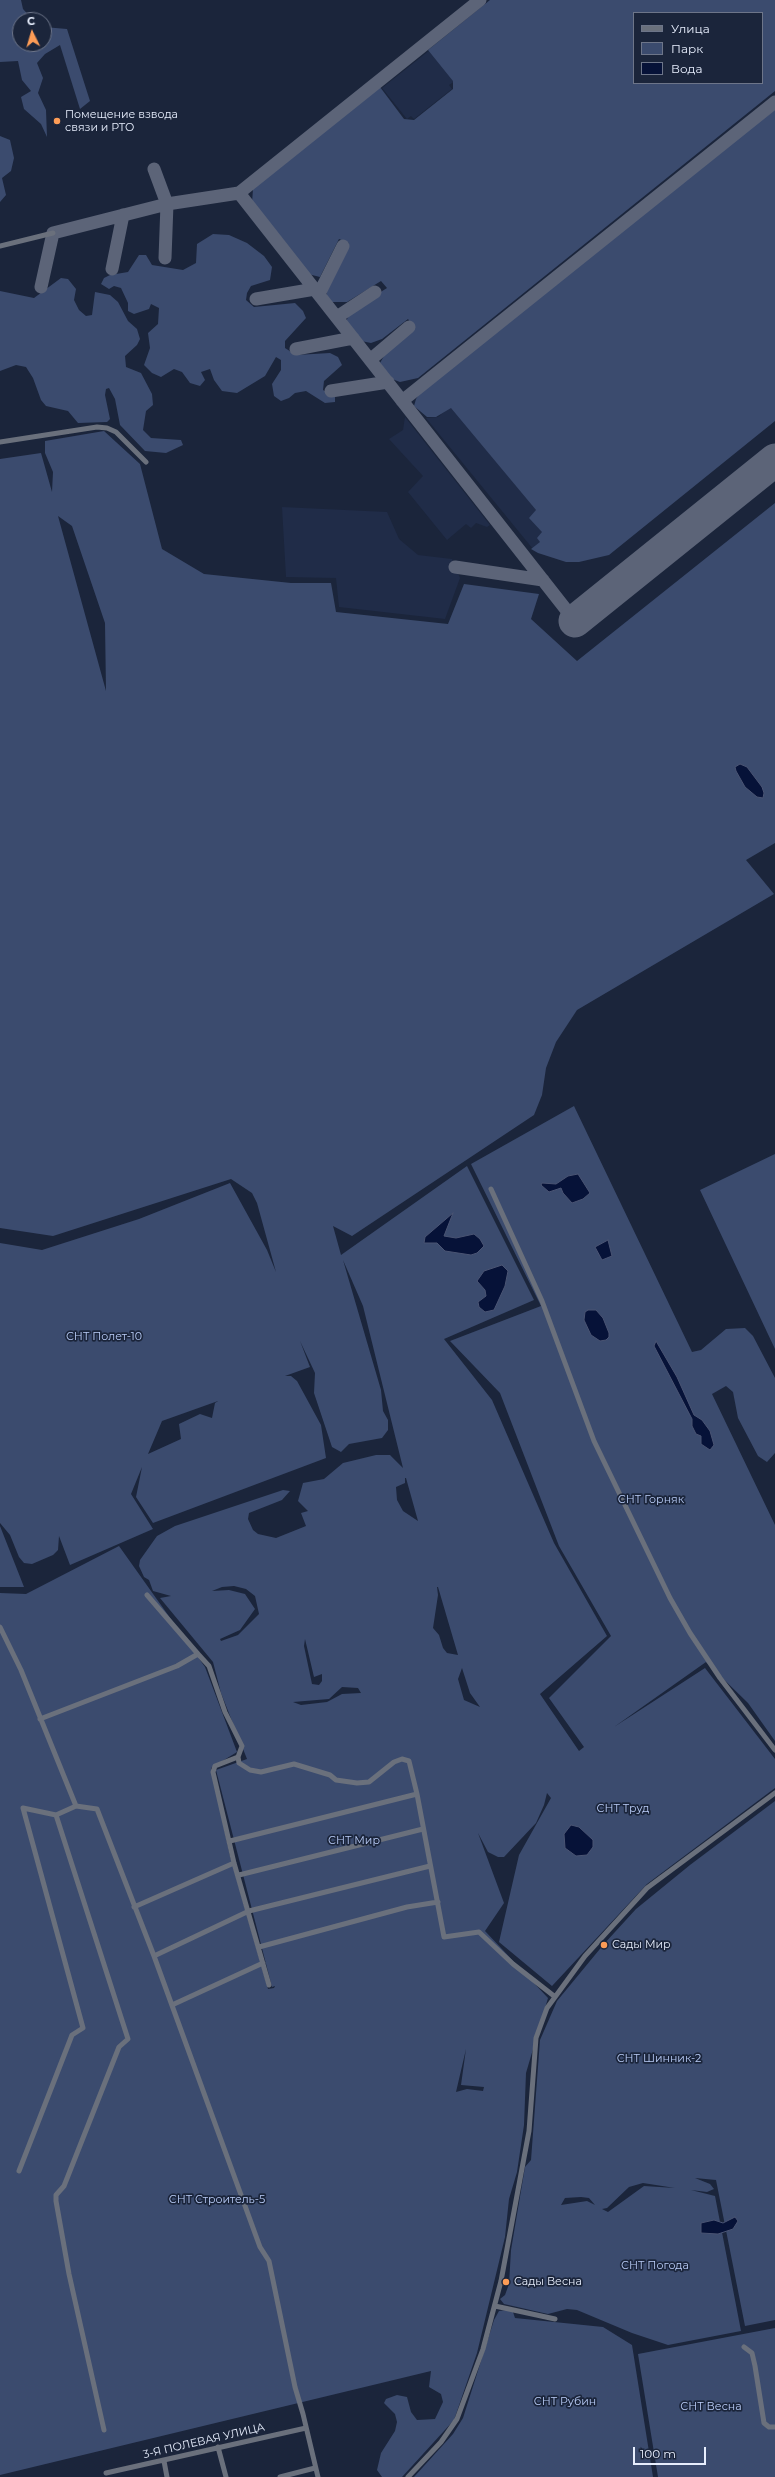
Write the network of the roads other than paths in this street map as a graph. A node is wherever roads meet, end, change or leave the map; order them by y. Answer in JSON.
{"nodes":[{"id":1,"x":53,"y":232,"type":"dead end"},
{"id":2,"x":0,"y":246,"type":"edge"},
{"id":3,"x":0,"y":442,"type":"edge"},
{"id":4,"x":146,"y":462,"type":"dead end"},
{"id":5,"x":491,"y":1189,"type":"dead end"},
{"id":6,"x":147,"y":1595,"type":"dead end"},
{"id":7,"x":0,"y":1628,"type":"edge"},
{"id":8,"x":198,"y":1654,"type":"junction"},
{"id":9,"x":40,"y":1719,"type":"junction"},
{"id":10,"x":775,"y":1750,"type":"edge"},
{"id":11,"x":238,"y":1757,"type":"junction"},
{"id":12,"x":775,"y":1793,"type":"edge"},
{"id":13,"x":417,"y":1794,"type":"junction"},
{"id":14,"x":76,"y":1806,"type":"junction"},
{"id":15,"x":56,"y":1815,"type":"junction"},
{"id":16,"x":423,"y":1829,"type":"junction"},
{"id":17,"x":230,"y":1841,"type":"junction"},
{"id":18,"x":234,"y":1863,"type":"junction"},
{"id":19,"x":430,"y":1866,"type":"junction"},
{"id":20,"x":239,"y":1875,"type":"junction"},
{"id":21,"x":438,"y":1902,"type":"junction"},
{"id":22,"x":134,"y":1907,"type":"junction"},
{"id":23,"x":249,"y":1911,"type":"junction"},
{"id":24,"x":259,"y":1947,"type":"junction"},
{"id":25,"x":154,"y":1956,"type":"junction"},
{"id":26,"x":263,"y":1963,"type":"junction"},
{"id":27,"x":269,"y":1985,"type":"dead end"},
{"id":28,"x":554,"y":1996,"type":"junction"},
{"id":29,"x":172,"y":2005,"type":"junction"},
{"id":30,"x":19,"y":2171,"type":"dead end"},
{"id":31,"x":495,"y":2306,"type":"junction"},
{"id":32,"x":556,"y":2319,"type":"dead end"},
{"id":33,"x":744,"y":2346,"type":"dead end"},
{"id":34,"x":775,"y":2427,"type":"edge"},
{"id":35,"x":306,"y":2428,"type":"junction"},
{"id":36,"x":104,"y":2430,"type":"dead end"},
{"id":37,"x":218,"y":2447,"type":"junction"},
{"id":38,"x":164,"y":2461,"type":"junction"},
{"id":39,"x":315,"y":2468,"type":"junction"},
{"id":40,"x":106,"y":2473,"type":"dead end"},
{"id":41,"x":167,"y":2477,"type":"edge"},
{"id":42,"x":226,"y":2477,"type":"edge"},
{"id":43,"x":280,"y":2477,"type":"edge"},
{"id":44,"x":318,"y":2477,"type":"edge"},
{"id":45,"x":408,"y":2477,"type":"edge"}],
"edges":[{"from":1,"to":2,"type":"street"},
{"from":3,"to":4,"type":"street"},
{"from":5,"to":10,"type":"street"},
{"from":6,"to":8,"type":"street"},
{"from":7,"to":9,"type":"street"},
{"from":8,"to":9,"type":"street"},
{"from":8,"to":11,"type":"street"},
{"from":9,"to":14,"type":"street"},
{"from":11,"to":13,"type":"street"},
{"from":11,"to":17,"type":"street"},
{"from":12,"to":28,"type":"street"},
{"from":13,"to":16,"type":"street"},
{"from":13,"to":17,"type":"street"},
{"from":14,"to":15,"type":"street"},
{"from":14,"to":22,"type":"street"},
{"from":15,"to":30,"type":"street"},
{"from":15,"to":36,"type":"street"},
{"from":16,"to":19,"type":"street"},
{"from":16,"to":20,"type":"street"},
{"from":17,"to":18,"type":"street"},
{"from":18,"to":20,"type":"street"},
{"from":18,"to":22,"type":"street"},
{"from":19,"to":21,"type":"street"},
{"from":19,"to":23,"type":"street"},
{"from":20,"to":23,"type":"street"},
{"from":21,"to":24,"type":"street"},
{"from":21,"to":28,"type":"street"},
{"from":22,"to":25,"type":"street"},
{"from":23,"to":24,"type":"street"},
{"from":23,"to":25,"type":"street"},
{"from":24,"to":26,"type":"street"},
{"from":25,"to":29,"type":"street"},
{"from":26,"to":27,"type":"street"},
{"from":26,"to":29,"type":"street"},
{"from":28,"to":31,"type":"street"},
{"from":29,"to":35,"type":"street"},
{"from":31,"to":32,"type":"street"},
{"from":31,"to":45,"type":"street"},
{"from":33,"to":34,"type":"street"},
{"from":35,"to":37,"type":"street","name":"3-Я ПОЛЕВАЯ УЛИЦА"},
{"from":35,"to":39,"type":"street"},
{"from":37,"to":38,"type":"street","name":"3-Я ПОЛЕВАЯ УЛИЦА"},
{"from":37,"to":42,"type":"street"},
{"from":38,"to":40,"type":"street","name":"3-Я ПОЛЕВАЯ УЛИЦА"},
{"from":38,"to":41,"type":"street"},
{"from":39,"to":43,"type":"street"},
{"from":39,"to":44,"type":"street"}]}
